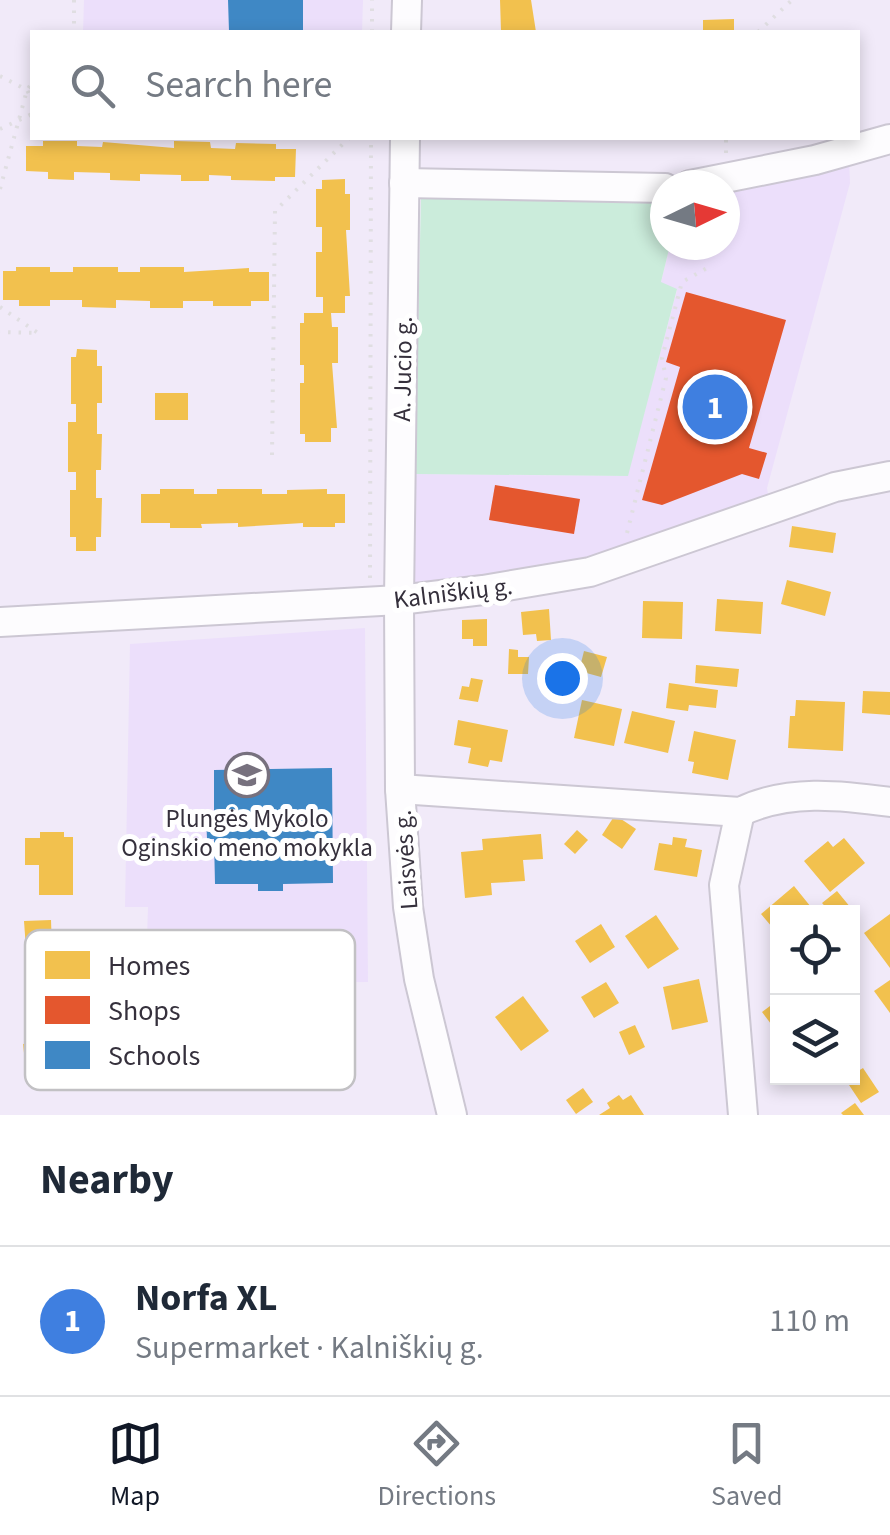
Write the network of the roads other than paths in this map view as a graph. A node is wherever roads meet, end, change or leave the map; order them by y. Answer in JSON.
{"nodes":[{"id":1,"x":406,"y":0,"type":"edge"},
{"id":2,"x":406,"y":30,"type":"edge"},
{"id":3,"x":890,"y":139,"type":"edge"},
{"id":4,"x":405,"y":140,"type":"edge"},
{"id":5,"x":740,"y":175,"type":"edge"},
{"id":6,"x":404,"y":183,"type":"junction"},
{"id":7,"x":650,"y":188,"type":"edge"},
{"id":8,"x":890,"y":476,"type":"edge"},
{"id":9,"x":398,"y":600,"type":"junction"},
{"id":10,"x":0,"y":622,"type":"edge"},
{"id":11,"x":400,"y":788,"type":"junction"},
{"id":12,"x":890,"y":802,"type":"edge"},
{"id":13,"x":740,"y":812,"type":"junction"},
{"id":14,"x":452,"y":1115,"type":"edge"},
{"id":15,"x":743,"y":1115,"type":"edge"}],
"edges":[{"from":1,"to":2,"type":"street"},
{"from":3,"to":5,"type":"street"},
{"from":4,"to":6,"type":"street","name":"A. Jucio g."},
{"from":6,"to":7,"type":"street"},
{"from":6,"to":9,"type":"street","name":"A. Jucio g."},
{"from":8,"to":9,"type":"street","name":"Kalniškių g."},
{"from":9,"to":10,"type":"street","name":"Kalniškių g."},
{"from":9,"to":11,"type":"street","name":"Laisvės g."},
{"from":11,"to":13,"type":"street"},
{"from":11,"to":14,"type":"street","name":"Laisvės g."},
{"from":12,"to":13,"type":"street"},
{"from":13,"to":15,"type":"street"}]}
